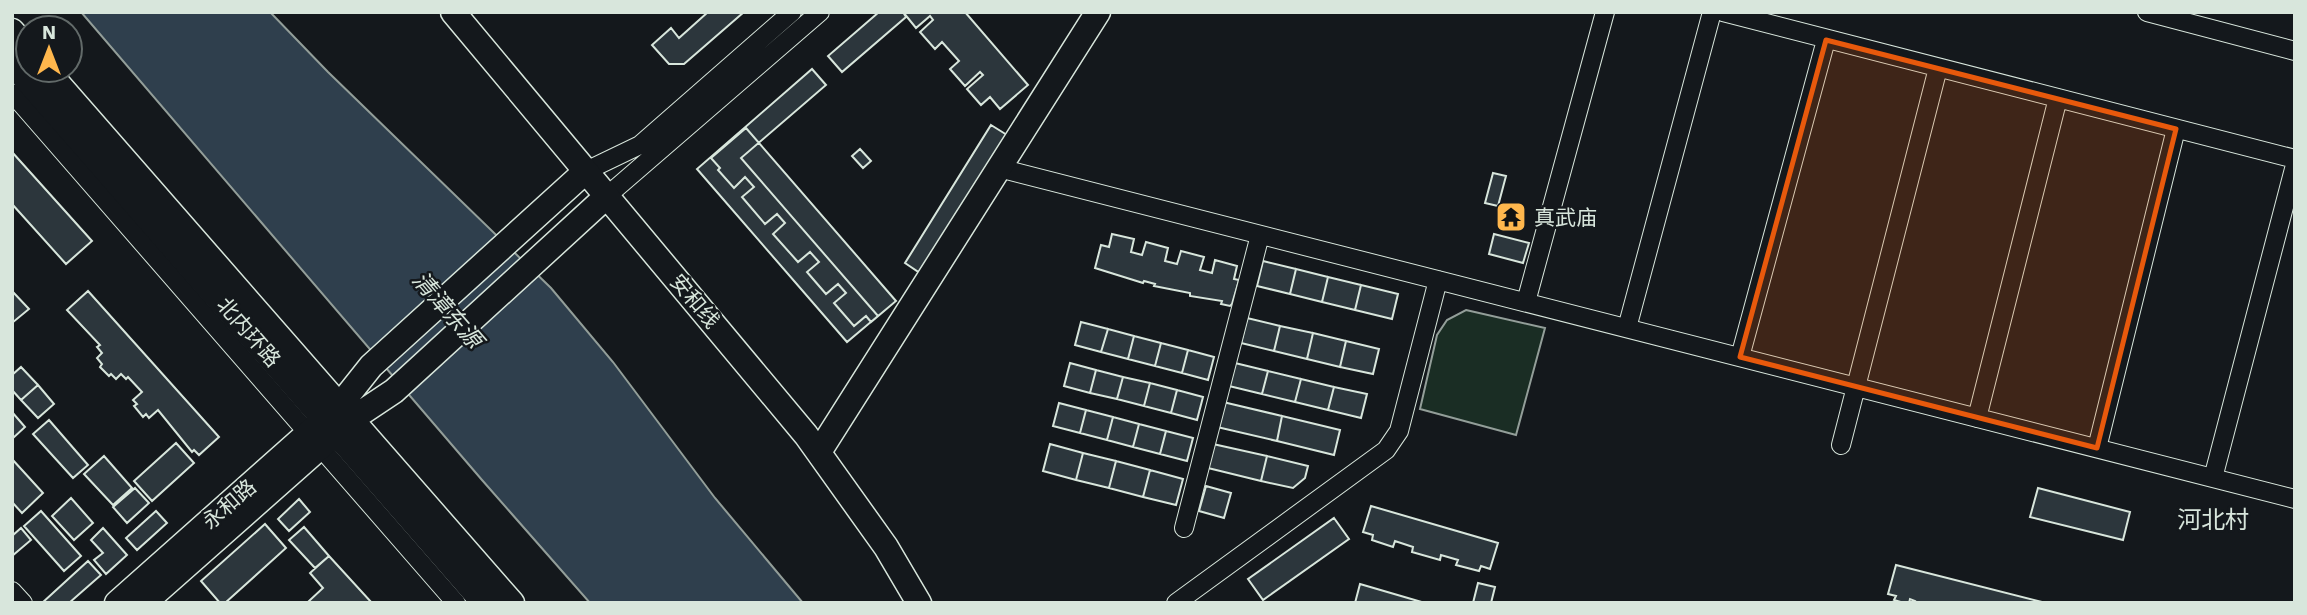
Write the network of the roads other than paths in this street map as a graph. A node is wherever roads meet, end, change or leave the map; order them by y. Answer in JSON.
{"nodes":[{"id":1,"x":453,"y":12,"type":"edge"},
{"id":2,"x":792,"y":12,"type":"edge"},
{"id":3,"x":820,"y":12,"type":"edge"},
{"id":4,"x":1098,"y":12,"type":"edge"},
{"id":5,"x":1605,"y":12,"type":"edge"},
{"id":6,"x":1712,"y":12,"type":"edge"},
{"id":7,"x":1723,"y":12,"type":"edge"},
{"id":8,"x":2147,"y":12,"type":"edge"},
{"id":9,"x":1826,"y":40,"type":"junction"},
{"id":10,"x":2295,"y":51,"type":"edge"},
{"id":11,"x":12,"y":63,"type":"edge"},
{"id":12,"x":1938,"y":68,"type":"junction"},
{"id":13,"x":57,"y":84,"type":"edge"},
{"id":14,"x":12,"y":93,"type":"edge"},
{"id":15,"x":2058,"y":98,"type":"junction"},
{"id":16,"x":2176,"y":129,"type":"junction"},
{"id":17,"x":2295,"y":159,"type":"edge"},
{"id":18,"x":2295,"y":165,"type":"edge"},
{"id":19,"x":999,"y":167,"type":"junction"},
{"id":20,"x":586,"y":171,"type":"junction"},
{"id":21,"x":607,"y":196,"type":"junction"},
{"id":22,"x":1260,"y":235,"type":"junction"},
{"id":23,"x":1438,"y":280,"type":"junction"},
{"id":24,"x":1526,"y":302,"type":"junction"},
{"id":25,"x":1627,"y":328,"type":"junction"},
{"id":26,"x":1740,"y":357,"type":"junction"},
{"id":27,"x":1856,"y":387,"type":"junction"},
{"id":28,"x":1978,"y":418,"type":"junction"},
{"id":29,"x":331,"y":426,"type":"junction"},
{"id":30,"x":1841,"y":444,"type":"dead end"},
{"id":31,"x":2096,"y":448,"type":"junction"},
{"id":32,"x":819,"y":452,"type":"junction"},
{"id":33,"x":2213,"y":478,"type":"junction"},
{"id":34,"x":2295,"y":499,"type":"edge"},
{"id":35,"x":1184,"y":528,"type":"dead end"},
{"id":36,"x":12,"y":591,"type":"edge"},
{"id":37,"x":23,"y":603,"type":"edge"},
{"id":38,"x":117,"y":603,"type":"edge"},
{"id":39,"x":144,"y":603,"type":"edge"},
{"id":40,"x":456,"y":603,"type":"edge"},
{"id":41,"x":484,"y":603,"type":"edge"},
{"id":42,"x":512,"y":603,"type":"edge"},
{"id":43,"x":919,"y":603,"type":"edge"},
{"id":44,"x":1176,"y":603,"type":"edge"}],
"edges":[{"from":1,"to":20,"type":"main road","name":"安和线"},
{"from":2,"to":20,"type":"street"},
{"from":3,"to":21,"type":"street"},
{"from":4,"to":19,"type":"main road"},
{"from":5,"to":24,"type":"street"},
{"from":6,"to":25,"type":"street"},
{"from":7,"to":9,"type":"street"},
{"from":8,"to":10,"type":"street"},
{"from":9,"to":12,"type":"street"},
{"from":9,"to":26,"type":"street"},
{"from":11,"to":29,"type":"main road","name":"北内环路"},
{"from":12,"to":15,"type":"street"},
{"from":12,"to":27,"type":"street"},
{"from":13,"to":29,"type":"main road","name":"北内环路"},
{"from":14,"to":29,"type":"street"},
{"from":15,"to":16,"type":"street"},
{"from":15,"to":28,"type":"street"},
{"from":16,"to":17,"type":"street"},
{"from":16,"to":31,"type":"street"},
{"from":18,"to":33,"type":"street"},
{"from":19,"to":22,"type":"street"},
{"from":19,"to":32,"type":"main road"},
{"from":20,"to":21,"type":"main road","name":"安和线"},
{"from":20,"to":29,"type":"main road"},
{"from":21,"to":29,"type":"main road"},
{"from":21,"to":32,"type":"main road","name":"安和线"},
{"from":22,"to":23,"type":"street"},
{"from":22,"to":35,"type":"street"},
{"from":23,"to":24,"type":"street"},
{"from":23,"to":44,"type":"street"},
{"from":24,"to":25,"type":"street"},
{"from":25,"to":26,"type":"street"},
{"from":26,"to":27,"type":"street"},
{"from":27,"to":28,"type":"street"},
{"from":27,"to":30,"type":"street"},
{"from":28,"to":31,"type":"street"},
{"from":29,"to":38,"type":"main road","name":"永和路"},
{"from":29,"to":39,"type":"main road","name":"永和路"},
{"from":29,"to":40,"type":"street"},
{"from":29,"to":41,"type":"main road","name":"北内环路"},
{"from":29,"to":42,"type":"main road","name":"北内环路"},
{"from":31,"to":33,"type":"street"},
{"from":32,"to":43,"type":"main road","name":"安和线"},
{"from":33,"to":34,"type":"street"},
{"from":36,"to":37,"type":"street"}]}
